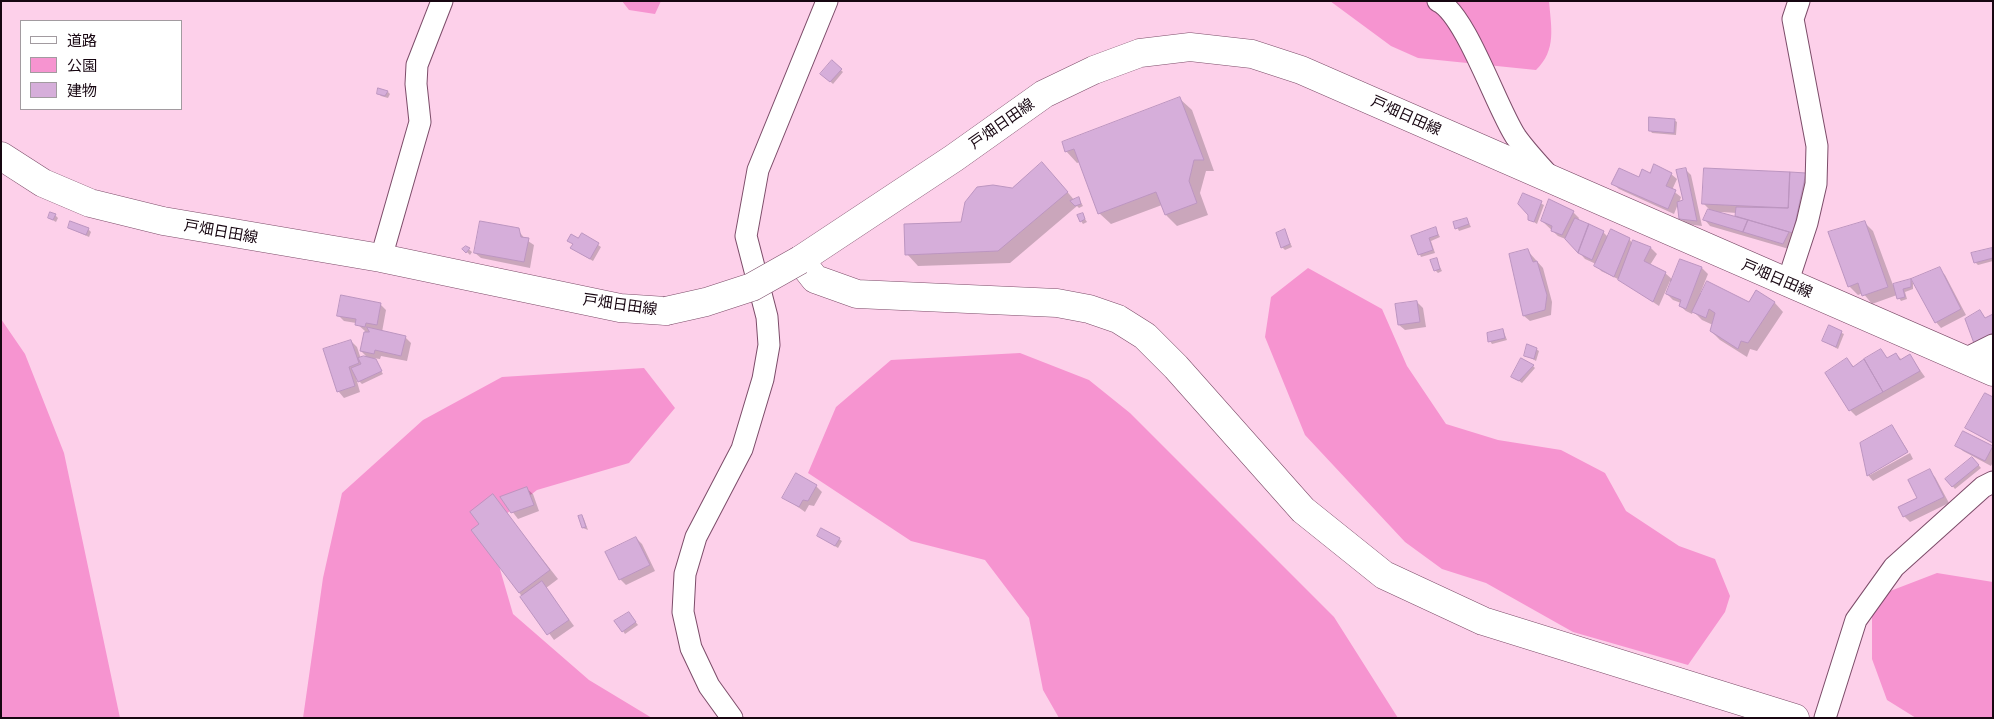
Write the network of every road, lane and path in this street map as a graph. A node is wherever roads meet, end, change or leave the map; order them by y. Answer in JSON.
{"nodes":[{"id":1,"x":442,"y":1,"type":"edge"},
{"id":2,"x":827,"y":1,"type":"edge"},
{"id":3,"x":1438,"y":1,"type":"edge"},
{"id":4,"x":1799,"y":1,"type":"edge"},
{"id":5,"x":1,"y":156,"type":"edge"},
{"id":6,"x":1553,"y":180,"type":"junction"},
{"id":7,"x":381,"y":258,"type":"junction"},
{"id":8,"x":800,"y":260,"type":"junction"},
{"id":9,"x":1787,"y":284,"type":"junction"},
{"id":10,"x":1993,"y":345,"type":"edge"},
{"id":11,"x":1963,"y":360,"type":"junction"},
{"id":12,"x":1993,"y":372,"type":"edge"},
{"id":13,"x":1993,"y":482,"type":"edge"},
{"id":14,"x":732,"y":718,"type":"edge"},
{"id":15,"x":1795,"y":718,"type":"edge"},
{"id":16,"x":1825,"y":718,"type":"edge"}],
"edges":[{"from":1,"to":7,"type":"street"},
{"from":2,"to":14,"type":"street"},
{"from":3,"to":6,"type":"street"},
{"from":4,"to":9,"type":"street"},
{"from":5,"to":7,"type":"main road","name":"戸畑日田線"},
{"from":6,"to":8,"type":"main road","name":"戸畑日田線"},
{"from":6,"to":9,"type":"main road","name":"戸畑日田線"},
{"from":7,"to":8,"type":"main road","name":"戸畑日田線","bridge":true},
{"from":8,"to":15,"type":"main road"},
{"from":9,"to":11,"type":"main road","name":"戸畑日田線"},
{"from":10,"to":11,"type":"street"},
{"from":11,"to":12,"type":"main road","name":"戸畑日田線"},
{"from":13,"to":16,"type":"street"}]}
